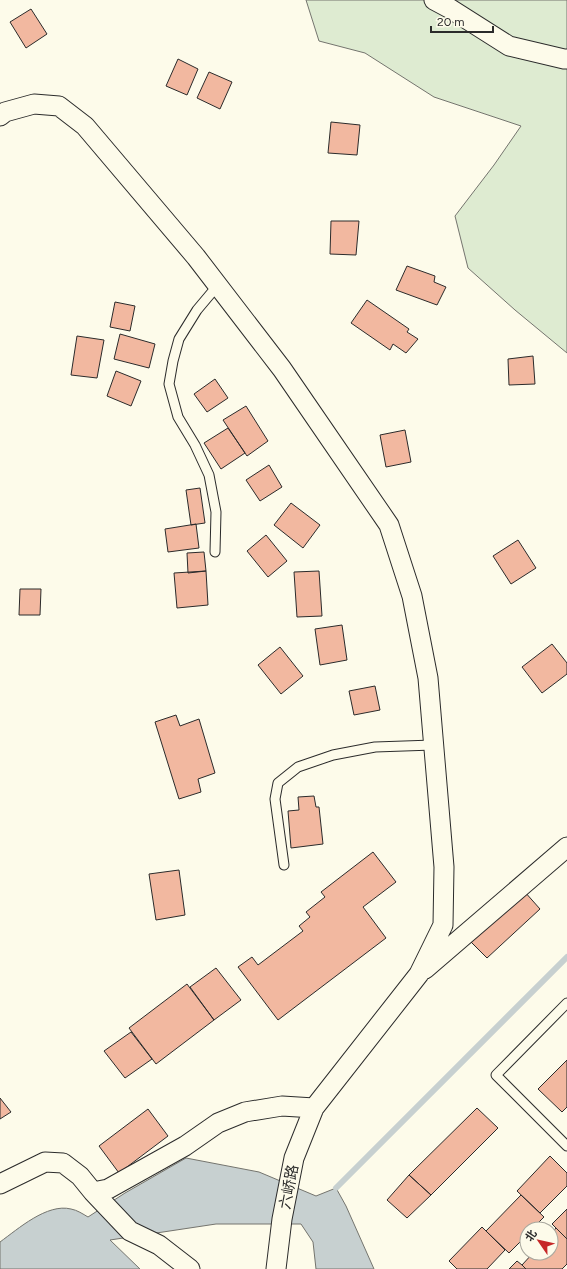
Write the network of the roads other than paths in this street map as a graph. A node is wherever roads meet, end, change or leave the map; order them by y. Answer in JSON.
{"nodes":[{"id":1,"x":434,"y":0,"type":"edge"},
{"id":2,"x":567,"y":59,"type":"edge"},
{"id":3,"x":0,"y":116,"type":"edge"},
{"id":4,"x":218,"y":285,"type":"junction"},
{"id":5,"x":215,"y":552,"type":"dead end"},
{"id":6,"x":433,"y":745,"type":"junction"},
{"id":7,"x":564,"y":853,"type":"edge"},
{"id":8,"x":284,"y":865,"type":"dead end"},
{"id":9,"x":419,"y":974,"type":"junction"},
{"id":10,"x":567,"y":1003,"type":"edge"},
{"id":11,"x":314,"y":1108,"type":"junction"},
{"id":12,"x":567,"y":1146,"type":"edge"},
{"id":13,"x":0,"y":1184,"type":"edge"},
{"id":14,"x":93,"y":1192,"type":"junction"},
{"id":15,"x":190,"y":1269,"type":"edge"},
{"id":16,"x":276,"y":1269,"type":"edge"}],
"edges":[{"from":1,"to":2,"type":"street"},
{"from":3,"to":4,"type":"street"},
{"from":4,"to":5,"type":"lane"},
{"from":4,"to":6,"type":"street"},
{"from":6,"to":8,"type":"lane"},
{"from":6,"to":9,"type":"street"},
{"from":7,"to":9,"type":"street"},
{"from":9,"to":11,"type":"street","name":"六峤路"},
{"from":10,"to":12,"type":"lane"},
{"from":11,"to":14,"type":"street"},
{"from":11,"to":16,"type":"street","name":"六峤路"},
{"from":13,"to":14,"type":"street"},
{"from":14,"to":15,"type":"street"}]}
